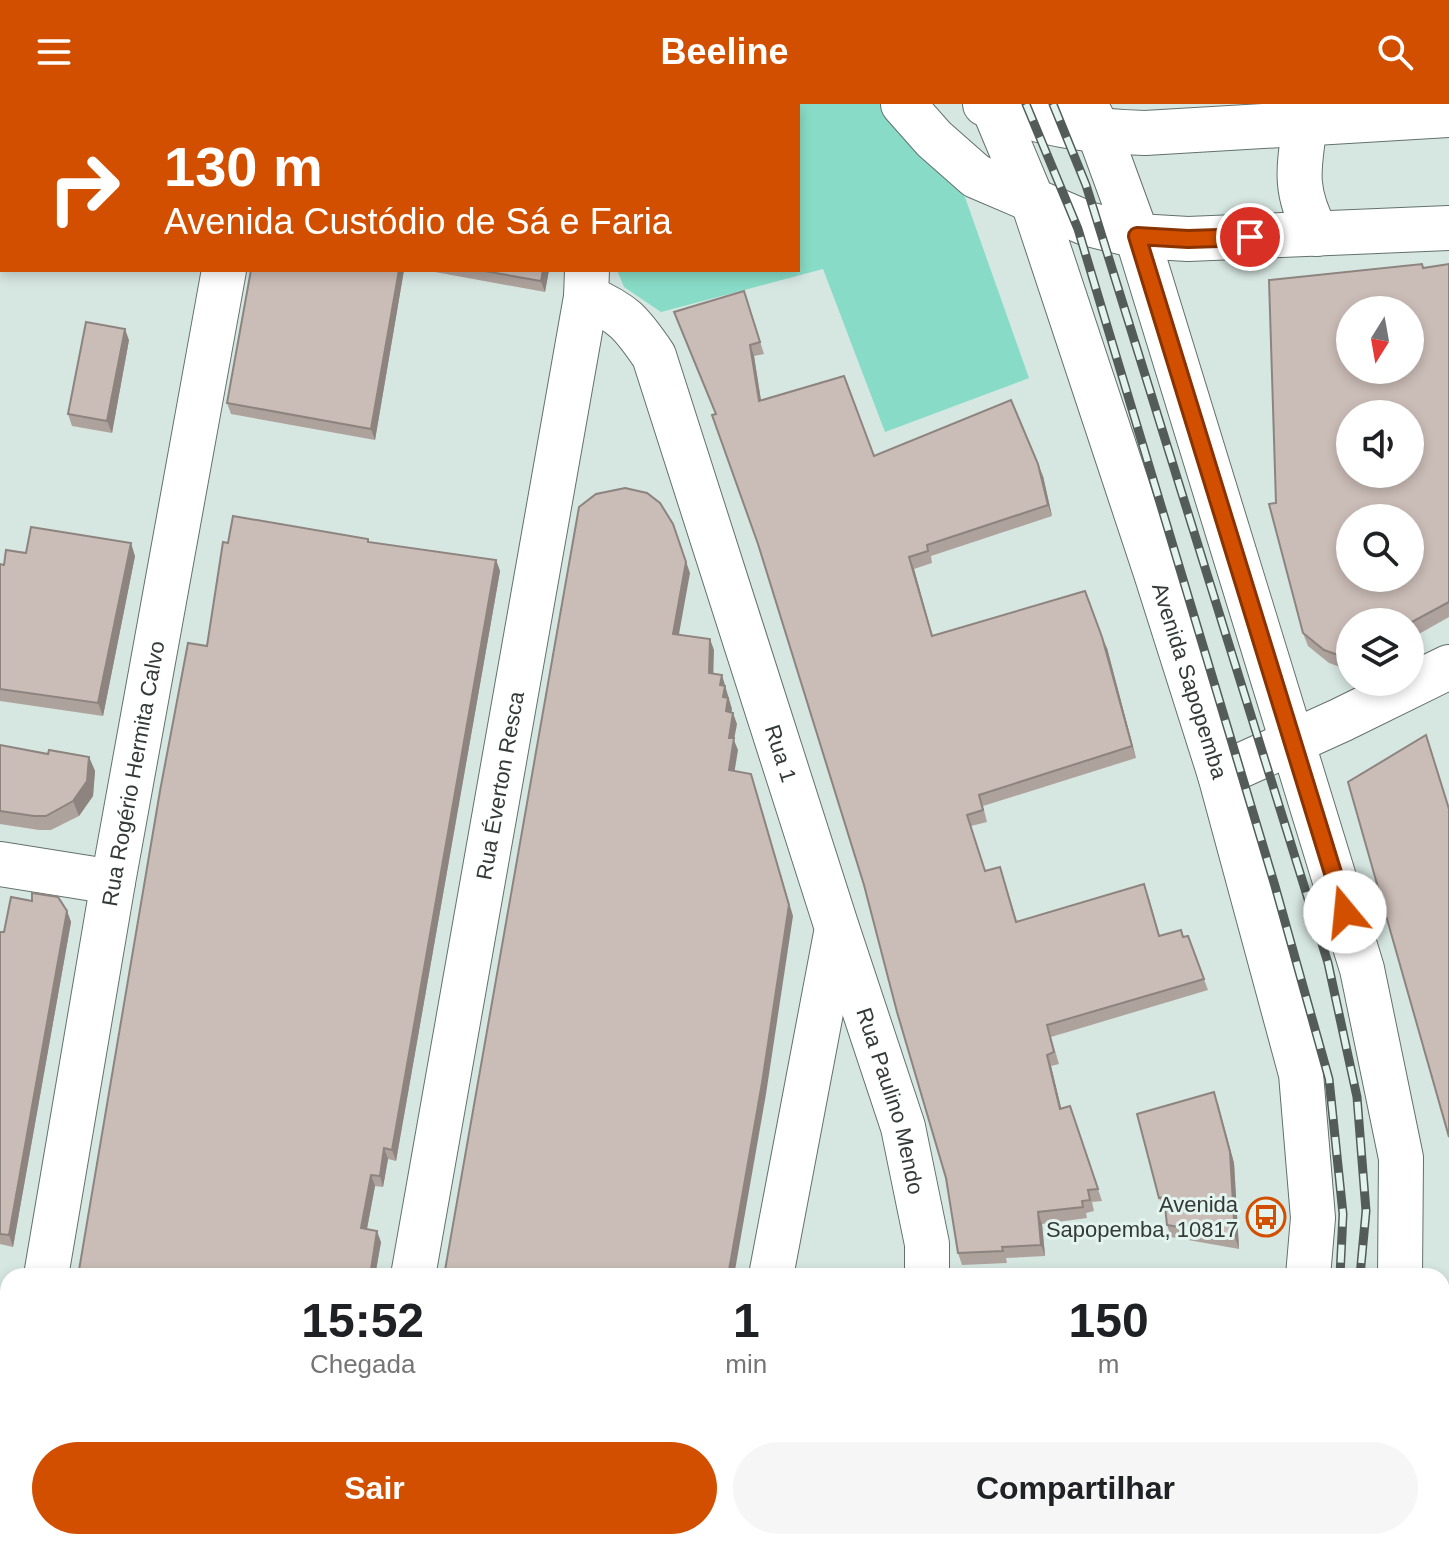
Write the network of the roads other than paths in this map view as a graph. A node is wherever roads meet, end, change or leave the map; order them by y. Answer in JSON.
{"nodes":[{"id":1,"x":903,"y":104,"type":"edge"},
{"id":2,"x":990,"y":105,"type":"edge"},
{"id":3,"x":1449,"y":115,"type":"edge"},
{"id":4,"x":1092,"y":118,"type":"edge"},
{"id":5,"x":1286,"y":126,"type":"junction"},
{"id":6,"x":1033,"y":202,"type":"junction"},
{"id":7,"x":1449,"y":228,"type":"edge"},
{"id":8,"x":1297,"y":235,"type":"junction"},
{"id":9,"x":1137,"y":236,"type":"junction"},
{"id":10,"x":224,"y":272,"type":"edge"},
{"id":11,"x":586,"y":283,"type":"edge"},
{"id":12,"x":1449,"y":667,"type":"edge"},
{"id":13,"x":1293,"y":742,"type":"junction"},
{"id":14,"x":1220,"y":775,"type":"junction"},
{"id":15,"x":0,"y":864,"type":"edge"},
{"id":16,"x":113,"y":882,"type":"junction"},
{"id":17,"x":837,"y":928,"type":"junction"},
{"id":18,"x":47,"y":1268,"type":"edge"},
{"id":19,"x":414,"y":1268,"type":"edge"},
{"id":20,"x":773,"y":1268,"type":"edge"},
{"id":21,"x":927,"y":1268,"type":"edge"},
{"id":22,"x":1309,"y":1268,"type":"edge"},
{"id":23,"x":1400,"y":1268,"type":"edge"}],
"edges":[{"from":1,"to":6,"type":"street"},
{"from":2,"to":4,"type":"street"},
{"from":2,"to":6,"type":"street","name":"Avenida Sapopemba"},
{"from":3,"to":5,"type":"street"},
{"from":4,"to":5,"type":"street"},
{"from":4,"to":9,"type":"street"},
{"from":5,"to":8,"type":"street"},
{"from":6,"to":9,"type":"street"},
{"from":6,"to":14,"type":"street","name":"Avenida Sapopemba"},
{"from":7,"to":8,"type":"street"},
{"from":8,"to":9,"type":"street"},
{"from":9,"to":13,"type":"street"},
{"from":10,"to":16,"type":"street","name":"Rua Rogério Hermita Calvo"},
{"from":11,"to":17,"type":"street","name":"Rua 1"},
{"from":11,"to":19,"type":"street","name":"Rua Éverton Resca"},
{"from":12,"to":13,"type":"street"},
{"from":13,"to":14,"type":"street"},
{"from":13,"to":23,"type":"street"},
{"from":14,"to":22,"type":"street","name":"Avenida Sapopemba"},
{"from":15,"to":16,"type":"street"},
{"from":16,"to":18,"type":"street","name":"Rua Rogério Hermita Calvo"},
{"from":17,"to":20,"type":"street","name":"Rua 1"},
{"from":17,"to":21,"type":"street","name":"Rua Paulino Mendo"}]}
